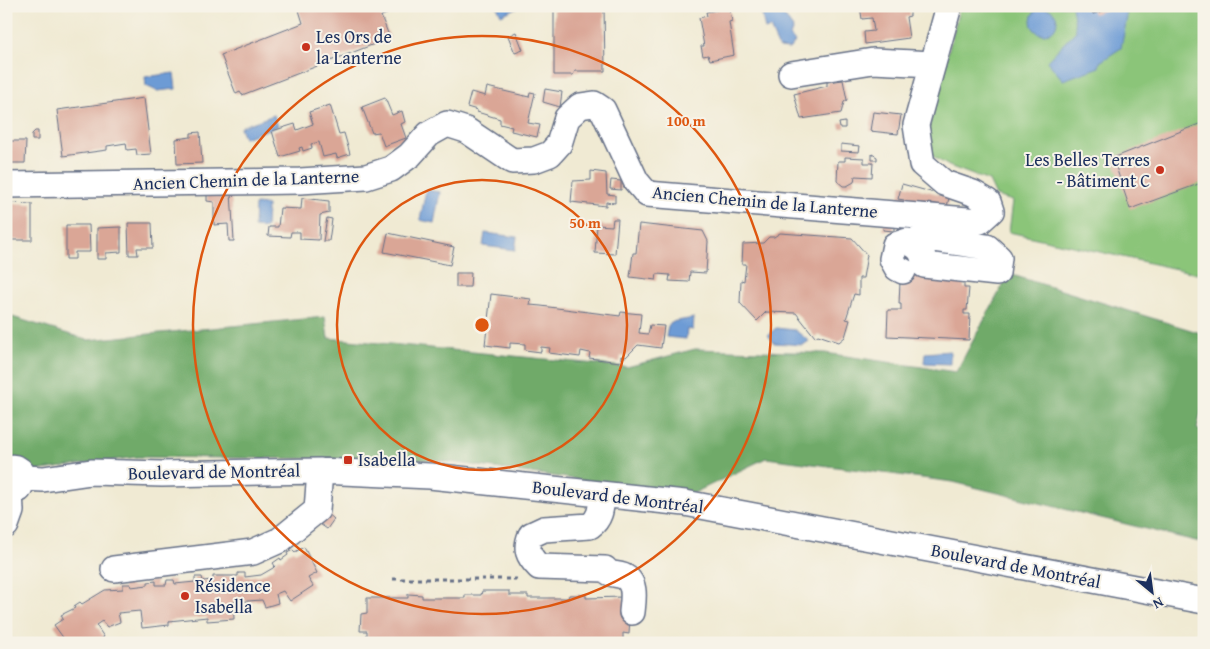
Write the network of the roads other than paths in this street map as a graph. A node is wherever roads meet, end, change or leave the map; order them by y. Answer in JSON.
{"nodes":[{"id":1,"x":949,"y":6,"type":"edge"},
{"id":2,"x":933,"y":64,"type":"junction"},
{"id":3,"x":791,"y":74,"type":"dead end"},
{"id":4,"x":6,"y":185,"type":"edge"},
{"id":5,"x":924,"y":217,"type":"junction"},
{"id":6,"x":903,"y":271,"type":"dead end"},
{"id":7,"x":320,"y":471,"type":"junction"},
{"id":8,"x":12,"y":482,"type":"edge"},
{"id":9,"x":602,"y":495,"type":"junction"},
{"id":10,"x":6,"y":526,"type":"edge"},
{"id":11,"x":114,"y":569,"type":"dead end"},
{"id":12,"x":605,"y":569,"type":"junction"},
{"id":13,"x":644,"y":588,"type":"dead end"},
{"id":14,"x":1204,"y":601,"type":"edge"},
{"id":15,"x":632,"y":612,"type":"dead end"}],
"edges":[{"from":1,"to":2,"type":"street","name":"Ancien Chemin de la Lanterne"},
{"from":2,"to":3,"type":"street"},
{"from":2,"to":5,"type":"street","name":"Ancien Chemin de la Lanterne"},
{"from":4,"to":5,"type":"street","name":"Ancien Chemin de la Lanterne"},
{"from":5,"to":6,"type":"street"},
{"from":7,"to":8,"type":"street","name":"Boulevard de Montréal"},
{"from":7,"to":9,"type":"street","name":"Boulevard de Montréal"},
{"from":7,"to":11,"type":"street"},
{"from":8,"to":10,"type":"street","name":"Boulevard de Montréal"},
{"from":9,"to":12,"type":"street"},
{"from":9,"to":14,"type":"street","name":"Boulevard de Montréal"},
{"from":12,"to":13,"type":"street"},
{"from":12,"to":15,"type":"street"}]}
